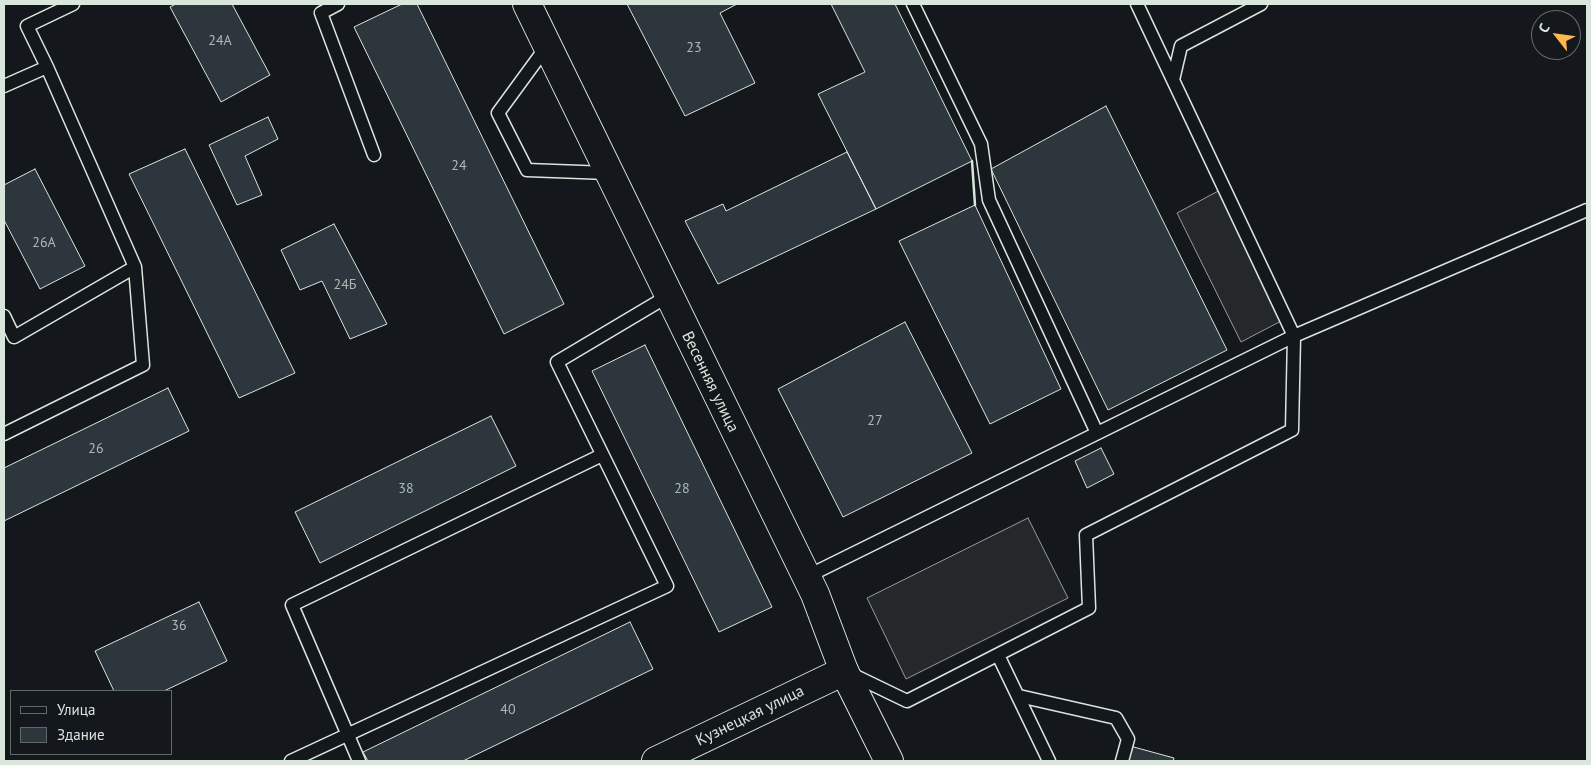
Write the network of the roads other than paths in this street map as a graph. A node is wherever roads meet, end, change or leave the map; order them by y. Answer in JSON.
{"nodes":[{"id":1,"x":74,"y":4,"type":"edge"},
{"id":2,"x":338,"y":4,"type":"edge"},
{"id":3,"x":527,"y":4,"type":"edge"},
{"id":4,"x":913,"y":4,"type":"edge"},
{"id":5,"x":1137,"y":4,"type":"edge"},
{"id":6,"x":1261,"y":4,"type":"edge"},
{"id":7,"x":547,"y":46,"type":"junction"},
{"id":8,"x":47,"y":67,"type":"junction"},
{"id":9,"x":1172,"y":80,"type":"junction"},
{"id":10,"x":4,"y":86,"type":"edge"},
{"id":11,"x":374,"y":155,"type":"dead end"},
{"id":12,"x":608,"y":173,"type":"junction"},
{"id":13,"x":1587,"y":210,"type":"edge"},
{"id":14,"x":135,"y":267,"type":"junction"},
{"id":15,"x":668,"y":296,"type":"junction"},
{"id":16,"x":4,"y":316,"type":"edge"},
{"id":17,"x":1294,"y":336,"type":"junction"},
{"id":18,"x":1097,"y":433,"type":"junction"},
{"id":19,"x":4,"y":434,"type":"edge"},
{"id":20,"x":602,"y":455,"type":"junction"},
{"id":21,"x":806,"y":577,"type":"junction"},
{"id":22,"x":998,"y":655,"type":"junction"},
{"id":23,"x":844,"y":671,"type":"junction"},
{"id":24,"x":1019,"y":696,"type":"junction"},
{"id":25,"x":347,"y":735,"type":"junction"},
{"id":26,"x":291,"y":761,"type":"edge"},
{"id":27,"x":359,"y":761,"type":"edge"},
{"id":28,"x":656,"y":761,"type":"edge"},
{"id":29,"x":889,"y":761,"type":"edge"},
{"id":30,"x":1050,"y":761,"type":"edge"},
{"id":31,"x":1122,"y":761,"type":"edge"}],
"edges":[{"from":1,"to":8,"type":"lane"},
{"from":2,"to":11,"type":"lane"},
{"from":3,"to":7,"type":"main road","name":"Весенняя улица"},
{"from":4,"to":18,"type":"lane"},
{"from":5,"to":9,"type":"lane"},
{"from":6,"to":9,"type":"lane"},
{"from":7,"to":12,"type":"main road","name":"Весенняя улица"},
{"from":7,"to":12,"type":"lane"},
{"from":8,"to":10,"type":"lane"},
{"from":8,"to":14,"type":"lane"},
{"from":9,"to":17,"type":"lane"},
{"from":12,"to":15,"type":"main road","name":"Весенняя улица"},
{"from":13,"to":17,"type":"lane"},
{"from":14,"to":16,"type":"lane"},
{"from":14,"to":19,"type":"lane"},
{"from":15,"to":20,"type":"lane"},
{"from":15,"to":21,"type":"main road","name":"Весенняя улица"},
{"from":17,"to":18,"type":"lane"},
{"from":17,"to":22,"type":"lane"},
{"from":18,"to":21,"type":"lane"},
{"from":20,"to":25,"type":"lane"},
{"from":20,"to":25,"type":"lane"},
{"from":21,"to":23,"type":"main road","name":"Весенняя улица"},
{"from":22,"to":23,"type":"lane"},
{"from":22,"to":24,"type":"lane"},
{"from":23,"to":28,"type":"main road","name":"Кузнецкая улица"},
{"from":23,"to":29,"type":"main road","name":"Весенняя улица"},
{"from":24,"to":30,"type":"lane"},
{"from":24,"to":31,"type":"lane"},
{"from":25,"to":26,"type":"lane"},
{"from":25,"to":27,"type":"lane"}]}
